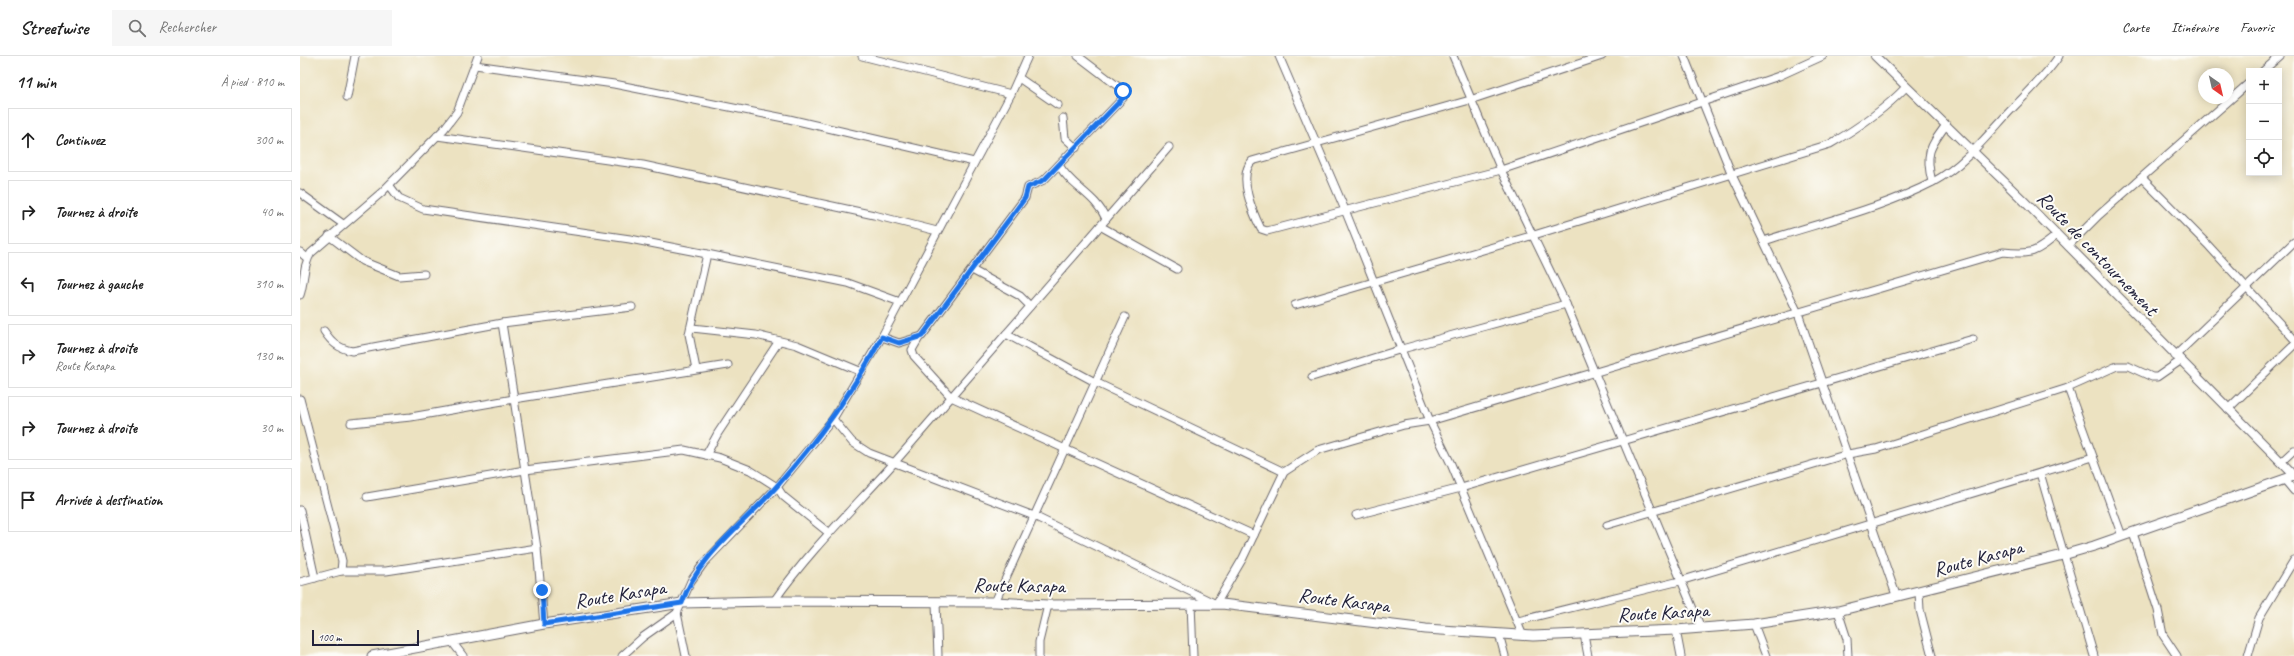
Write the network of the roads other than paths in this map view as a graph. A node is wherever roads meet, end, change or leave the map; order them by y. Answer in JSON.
{"nodes":[{"id":1,"x":355,"y":56,"type":"edge"},
{"id":2,"x":478,"y":56,"type":"edge"},
{"id":3,"x":862,"y":56,"type":"edge"},
{"id":4,"x":1028,"y":56,"type":"edge"},
{"id":5,"x":1078,"y":56,"type":"edge"},
{"id":6,"x":1279,"y":56,"type":"edge"},
{"id":7,"x":1453,"y":56,"type":"edge"},
{"id":8,"x":1602,"y":56,"type":"edge"},
{"id":9,"x":1684,"y":56,"type":"edge"},
{"id":10,"x":1823,"y":56,"type":"edge"},
{"id":11,"x":1875,"y":56,"type":"edge"},
{"id":12,"x":2059,"y":56,"type":"edge"},
{"id":13,"x":2280,"y":56,"type":"edge"},
{"id":14,"x":475,"y":65,"type":"junction"},
{"id":15,"x":2266,"y":68,"type":"edge"},
{"id":16,"x":1019,"y":78,"type":"junction"},
{"id":17,"x":1906,"y":86,"type":"junction"},
{"id":18,"x":2246,"y":86,"type":"edge"},
{"id":19,"x":1011,"y":94,"type":"junction"},
{"id":20,"x":347,"y":97,"type":"dead end"},
{"id":21,"x":1470,"y":100,"type":"junction"},
{"id":22,"x":1703,"y":103,"type":"junction"},
{"id":23,"x":1058,"y":105,"type":"dead end"},
{"id":24,"x":1063,"y":118,"type":"dead end"},
{"id":25,"x":1946,"y":125,"type":"junction"},
{"id":26,"x":437,"y":136,"type":"junction"},
{"id":27,"x":1316,"y":144,"type":"junction"},
{"id":28,"x":1169,"y":147,"type":"dead end"},
{"id":29,"x":1076,"y":148,"type":"junction"},
{"id":30,"x":1972,"y":150,"type":"junction"},
{"id":31,"x":974,"y":162,"type":"junction"},
{"id":32,"x":1059,"y":165,"type":"junction"},
{"id":33,"x":1501,"y":170,"type":"junction"},
{"id":34,"x":1732,"y":175,"type":"junction"},
{"id":35,"x":2142,"y":178,"type":"junction"},
{"id":36,"x":1932,"y":182,"type":"junction"},
{"id":37,"x":390,"y":186,"type":"junction"},
{"id":38,"x":300,"y":193,"type":"edge"},
{"id":39,"x":1345,"y":210,"type":"junction"},
{"id":40,"x":1106,"y":219,"type":"junction"},
{"id":41,"x":343,"y":224,"type":"junction"},
{"id":42,"x":1100,"y":226,"type":"junction"},
{"id":43,"x":937,"y":231,"type":"junction"},
{"id":44,"x":1534,"y":235,"type":"junction"},
{"id":45,"x":2057,"y":235,"type":"junction"},
{"id":46,"x":329,"y":236,"type":"junction"},
{"id":47,"x":1764,"y":241,"type":"junction"},
{"id":48,"x":2294,"y":242,"type":"edge"},
{"id":49,"x":2068,"y":246,"type":"junction"},
{"id":50,"x":300,"y":252,"type":"edge"},
{"id":51,"x":707,"y":254,"type":"junction"},
{"id":52,"x":307,"y":258,"type":"junction"},
{"id":53,"x":1177,"y":269,"type":"dead end"},
{"id":54,"x":972,"y":270,"type":"junction"},
{"id":55,"x":424,"y":274,"type":"dead end"},
{"id":56,"x":1374,"y":282,"type":"junction"},
{"id":57,"x":2247,"y":288,"type":"junction"},
{"id":58,"x":300,"y":295,"type":"edge"},
{"id":59,"x":900,"y":302,"type":"junction"},
{"id":60,"x":1566,"y":304,"type":"junction"},
{"id":61,"x":1030,"y":306,"type":"junction"},
{"id":62,"x":1295,"y":306,"type":"dead end"},
{"id":63,"x":632,"y":307,"type":"dead end"},
{"id":64,"x":1798,"y":313,"type":"junction"},
{"id":65,"x":1125,"y":316,"type":"dead end"},
{"id":66,"x":502,"y":323,"type":"junction"},
{"id":67,"x":692,"y":328,"type":"junction"},
{"id":68,"x":324,"y":331,"type":"dead end"},
{"id":69,"x":1006,"y":334,"type":"junction"},
{"id":70,"x":882,"y":337,"type":"junction"},
{"id":71,"x":919,"y":338,"type":"junction"},
{"id":72,"x":1973,"y":339,"type":"dead end"},
{"id":73,"x":2294,"y":339,"type":"edge"},
{"id":74,"x":779,"y":341,"type":"junction"},
{"id":75,"x":2294,"y":346,"type":"edge"},
{"id":76,"x":1402,"y":348,"type":"junction"},
{"id":77,"x":2178,"y":359,"type":"junction"},
{"id":78,"x":728,"y":364,"type":"dead end"},
{"id":79,"x":696,"y":370,"type":"junction"},
{"id":80,"x":1594,"y":371,"type":"junction"},
{"id":81,"x":862,"y":372,"type":"junction"},
{"id":82,"x":1312,"y":377,"type":"dead end"},
{"id":83,"x":1095,"y":382,"type":"junction"},
{"id":84,"x":1824,"y":383,"type":"junction"},
{"id":85,"x":2068,"y":388,"type":"junction"},
{"id":86,"x":952,"y":397,"type":"junction"},
{"id":87,"x":300,"y":399,"type":"edge"},
{"id":88,"x":514,"y":399,"type":"junction"},
{"id":89,"x":2228,"y":409,"type":"junction"},
{"id":90,"x":302,"y":413,"type":"edge"},
{"id":91,"x":833,"y":419,"type":"junction"},
{"id":92,"x":1430,"y":421,"type":"junction"},
{"id":93,"x":351,"y":424,"type":"dead end"},
{"id":94,"x":1624,"y":441,"type":"junction"},
{"id":95,"x":1064,"y":449,"type":"junction"},
{"id":96,"x":2294,"y":450,"type":"edge"},
{"id":97,"x":1848,"y":454,"type":"junction"},
{"id":98,"x":706,"y":455,"type":"junction"},
{"id":99,"x":2093,"y":457,"type":"junction"},
{"id":100,"x":895,"y":461,"type":"junction"},
{"id":101,"x":2281,"y":462,"type":"junction"},
{"id":102,"x":526,"y":470,"type":"junction"},
{"id":103,"x":1284,"y":472,"type":"junction"},
{"id":104,"x":2040,"y":473,"type":"junction"},
{"id":105,"x":2294,"y":476,"type":"edge"},
{"id":106,"x":2284,"y":479,"type":"junction"},
{"id":107,"x":777,"y":486,"type":"junction"},
{"id":108,"x":1461,"y":488,"type":"junction"},
{"id":109,"x":2294,"y":491,"type":"edge"},
{"id":110,"x":367,"y":497,"type":"dead end"},
{"id":111,"x":300,"y":510,"type":"edge"},
{"id":112,"x":1651,"y":511,"type":"junction"},
{"id":113,"x":1356,"y":515,"type":"dead end"},
{"id":114,"x":1034,"y":516,"type":"junction"},
{"id":115,"x":1607,"y":525,"type":"dead end"},
{"id":116,"x":1873,"y":525,"type":"junction"},
{"id":117,"x":829,"y":533,"type":"junction"},
{"id":118,"x":2133,"y":533,"type":"junction"},
{"id":119,"x":1254,"y":535,"type":"junction"},
{"id":120,"x":2122,"y":536,"type":"junction"},
{"id":121,"x":537,"y":548,"type":"junction"},
{"id":122,"x":2063,"y":555,"type":"junction"},
{"id":123,"x":2294,"y":560,"type":"edge"},
{"id":124,"x":341,"y":571,"type":"junction"},
{"id":125,"x":315,"y":578,"type":"junction"},
{"id":126,"x":1680,"y":581,"type":"junction"},
{"id":127,"x":300,"y":582,"type":"edge"},
{"id":128,"x":1919,"y":592,"type":"junction"},
{"id":129,"x":1896,"y":595,"type":"junction"},
{"id":130,"x":774,"y":601,"type":"junction"},
{"id":131,"x":995,"y":602,"type":"junction"},
{"id":132,"x":682,"y":603,"type":"junction"},
{"id":133,"x":936,"y":603,"type":"junction"},
{"id":134,"x":1191,"y":603,"type":"junction"},
{"id":135,"x":1216,"y":604,"type":"junction"},
{"id":136,"x":1048,"y":605,"type":"junction"},
{"id":137,"x":1838,"y":611,"type":"junction"},
{"id":138,"x":677,"y":613,"type":"junction"},
{"id":139,"x":1518,"y":621,"type":"junction"},
{"id":140,"x":544,"y":624,"type":"junction"},
{"id":141,"x":1754,"y":624,"type":"junction"},
{"id":142,"x":1701,"y":628,"type":"junction"},
{"id":143,"x":1676,"y":630,"type":"junction"},
{"id":144,"x":1499,"y":634,"type":"junction"},
{"id":145,"x":1584,"y":634,"type":"junction"},
{"id":146,"x":1523,"y":636,"type":"junction"},
{"id":147,"x":453,"y":643,"type":"junction"},
{"id":148,"x":372,"y":656,"type":"edge"},
{"id":149,"x":463,"y":656,"type":"edge"},
{"id":150,"x":622,"y":656,"type":"edge"},
{"id":151,"x":686,"y":656,"type":"edge"},
{"id":152,"x":938,"y":656,"type":"edge"},
{"id":153,"x":1039,"y":656,"type":"edge"},
{"id":154,"x":1193,"y":656,"type":"edge"},
{"id":155,"x":1504,"y":656,"type":"edge"},
{"id":156,"x":1588,"y":656,"type":"edge"},
{"id":157,"x":1681,"y":656,"type":"edge"},
{"id":158,"x":1766,"y":656,"type":"edge"},
{"id":159,"x":1848,"y":656,"type":"edge"},
{"id":160,"x":1932,"y":656,"type":"edge"},
{"id":161,"x":2094,"y":656,"type":"edge"},
{"id":162,"x":2177,"y":656,"type":"edge"},
{"id":163,"x":2248,"y":656,"type":"edge"}],
"edges":[{"from":1,"to":20,"type":"street"},
{"from":2,"to":14,"type":"street"},
{"from":3,"to":19,"type":"street"},
{"from":4,"to":16,"type":"street"},
{"from":5,"to":29,"type":"street"},
{"from":6,"to":27,"type":"street"},
{"from":7,"to":21,"type":"street"},
{"from":8,"to":21,"type":"street"},
{"from":9,"to":22,"type":"street"},
{"from":10,"to":22,"type":"street"},
{"from":11,"to":17,"type":"street","name":"Route de contournement"},
{"from":12,"to":30,"type":"street"},
{"from":13,"to":15,"type":"street"},
{"from":14,"to":26,"type":"street"},
{"from":14,"to":31,"type":"street"},
{"from":16,"to":19,"type":"street"},
{"from":16,"to":23,"type":"street"},
{"from":17,"to":25,"type":"street","name":"Route de contournement"},
{"from":17,"to":34,"type":"street"},
{"from":18,"to":35,"type":"street"},
{"from":19,"to":31,"type":"street"},
{"from":21,"to":27,"type":"street"},
{"from":21,"to":33,"type":"street"},
{"from":22,"to":33,"type":"street"},
{"from":22,"to":34,"type":"street"},
{"from":24,"to":29,"type":"street"},
{"from":25,"to":30,"type":"street","name":"Route de contournement"},
{"from":25,"to":36,"type":"street"},
{"from":26,"to":37,"type":"street"},
{"from":26,"to":43,"type":"street"},
{"from":27,"to":39,"type":"street"},
{"from":27,"to":39,"type":"street"},
{"from":28,"to":40,"type":"street"},
{"from":29,"to":32,"type":"street"},
{"from":30,"to":36,"type":"street"},
{"from":30,"to":45,"type":"street","name":"Route de contournement"},
{"from":31,"to":43,"type":"street"},
{"from":32,"to":40,"type":"street"},
{"from":32,"to":54,"type":"street"},
{"from":33,"to":39,"type":"street"},
{"from":33,"to":44,"type":"street"},
{"from":34,"to":44,"type":"street"},
{"from":34,"to":47,"type":"street"},
{"from":35,"to":49,"type":"street"},
{"from":35,"to":57,"type":"street"},
{"from":36,"to":47,"type":"street"},
{"from":37,"to":41,"type":"street"},
{"from":37,"to":51,"type":"street"},
{"from":38,"to":41,"type":"street"},
{"from":39,"to":56,"type":"street"},
{"from":40,"to":42,"type":"street"},
{"from":41,"to":46,"type":"street"},
{"from":42,"to":53,"type":"street"},
{"from":42,"to":61,"type":"street"},
{"from":43,"to":59,"type":"street"},
{"from":44,"to":56,"type":"street"},
{"from":44,"to":60,"type":"street"},
{"from":45,"to":49,"type":"street","name":"Route de contournement"},
{"from":45,"to":64,"type":"street"},
{"from":46,"to":52,"type":"street"},
{"from":46,"to":55,"type":"street"},
{"from":47,"to":64,"type":"street"},
{"from":48,"to":57,"type":"street"},
{"from":49,"to":77,"type":"street","name":"Route de contournement"},
{"from":50,"to":52,"type":"street"},
{"from":51,"to":59,"type":"street"},
{"from":51,"to":67,"type":"street"},
{"from":52,"to":58,"type":"street"},
{"from":54,"to":61,"type":"street"},
{"from":54,"to":71,"type":"street"},
{"from":56,"to":62,"type":"street"},
{"from":56,"to":76,"type":"street"},
{"from":57,"to":73,"type":"street"},
{"from":57,"to":77,"type":"street"},
{"from":59,"to":70,"type":"street"},
{"from":60,"to":76,"type":"street"},
{"from":60,"to":80,"type":"street"},
{"from":61,"to":69,"type":"street"},
{"from":63,"to":66,"type":"street"},
{"from":64,"to":80,"type":"street"},
{"from":64,"to":84,"type":"street"},
{"from":65,"to":83,"type":"street"},
{"from":66,"to":68,"type":"street"},
{"from":66,"to":88,"type":"street"},
{"from":67,"to":74,"type":"street"},
{"from":67,"to":79,"type":"street"},
{"from":69,"to":83,"type":"street"},
{"from":69,"to":86,"type":"street"},
{"from":70,"to":71,"type":"street"},
{"from":70,"to":81,"type":"street"},
{"from":71,"to":86,"type":"street"},
{"from":72,"to":84,"type":"street"},
{"from":74,"to":81,"type":"street"},
{"from":74,"to":98,"type":"street"},
{"from":75,"to":89,"type":"street"},
{"from":76,"to":82,"type":"street"},
{"from":76,"to":92,"type":"street"},
{"from":77,"to":85,"type":"street"},
{"from":77,"to":89,"type":"street","name":"Route de contournement"},
{"from":78,"to":79,"type":"street"},
{"from":79,"to":88,"type":"street"},
{"from":80,"to":92,"type":"street"},
{"from":80,"to":94,"type":"street"},
{"from":81,"to":91,"type":"street"},
{"from":83,"to":95,"type":"street"},
{"from":83,"to":103,"type":"street"},
{"from":84,"to":94,"type":"street"},
{"from":84,"to":97,"type":"street"},
{"from":85,"to":97,"type":"street"},
{"from":85,"to":99,"type":"street"},
{"from":86,"to":95,"type":"street"},
{"from":86,"to":100,"type":"street"},
{"from":87,"to":90,"type":"street"},
{"from":88,"to":93,"type":"street"},
{"from":88,"to":102,"type":"street"},
{"from":89,"to":101,"type":"street","name":"Route de contournement"},
{"from":90,"to":124,"type":"street"},
{"from":91,"to":100,"type":"street"},
{"from":91,"to":107,"type":"street"},
{"from":92,"to":103,"type":"street"},
{"from":92,"to":108,"type":"street"},
{"from":94,"to":108,"type":"street"},
{"from":94,"to":112,"type":"street"},
{"from":95,"to":114,"type":"street"},
{"from":95,"to":119,"type":"street"},
{"from":96,"to":101,"type":"street"},
{"from":97,"to":112,"type":"street"},
{"from":97,"to":116,"type":"street"},
{"from":98,"to":102,"type":"street"},
{"from":98,"to":107,"type":"street"},
{"from":99,"to":104,"type":"street"},
{"from":99,"to":120,"type":"street"},
{"from":100,"to":114,"type":"street"},
{"from":100,"to":117,"type":"street"},
{"from":101,"to":105,"type":"street","name":"Route de contournement"},
{"from":102,"to":110,"type":"street"},
{"from":102,"to":121,"type":"street"},
{"from":103,"to":119,"type":"street"},
{"from":104,"to":116,"type":"street"},
{"from":104,"to":122,"type":"street"},
{"from":105,"to":106,"type":"main road","name":"Route Kasapa"},
{"from":106,"to":109,"type":"street"},
{"from":106,"to":118,"type":"main road","name":"Route Kasapa"},
{"from":107,"to":117,"type":"street"},
{"from":107,"to":132,"type":"street"},
{"from":108,"to":113,"type":"street"},
{"from":108,"to":139,"type":"street"},
{"from":111,"to":125,"type":"street"},
{"from":112,"to":115,"type":"street"},
{"from":112,"to":126,"type":"street"},
{"from":114,"to":131,"type":"street"},
{"from":114,"to":135,"type":"street"},
{"from":116,"to":126,"type":"street"},
{"from":116,"to":129,"type":"street"},
{"from":117,"to":130,"type":"street"},
{"from":118,"to":120,"type":"main road","name":"Route Kasapa"},
{"from":118,"to":162,"type":"street"},
{"from":119,"to":135,"type":"street"},
{"from":120,"to":122,"type":"main road","name":"Route Kasapa"},
{"from":121,"to":124,"type":"street"},
{"from":121,"to":140,"type":"street"},
{"from":122,"to":128,"type":"main road","name":"Route Kasapa"},
{"from":122,"to":161,"type":"street"},
{"from":123,"to":163,"type":"street"},
{"from":124,"to":125,"type":"street"},
{"from":125,"to":127,"type":"street"},
{"from":126,"to":139,"type":"street"},
{"from":126,"to":142,"type":"street"},
{"from":128,"to":129,"type":"main road","name":"Route Kasapa"},
{"from":128,"to":160,"type":"street"},
{"from":129,"to":137,"type":"main road","name":"Route Kasapa"},
{"from":130,"to":132,"type":"main road","name":"Route Kasapa"},
{"from":130,"to":133,"type":"main road","name":"Route Kasapa"},
{"from":131,"to":133,"type":"main road","name":"Route Kasapa"},
{"from":131,"to":136,"type":"main road","name":"Route Kasapa"},
{"from":132,"to":138,"type":"street"},
{"from":132,"to":140,"type":"main road","name":"Route Kasapa"},
{"from":133,"to":152,"type":"street"},
{"from":134,"to":135,"type":"main road","name":"Route Kasapa"},
{"from":134,"to":136,"type":"main road","name":"Route Kasapa"},
{"from":134,"to":154,"type":"street"},
{"from":135,"to":144,"type":"main road","name":"Route Kasapa"},
{"from":136,"to":153,"type":"street"},
{"from":137,"to":141,"type":"main road","name":"Route Kasapa"},
{"from":137,"to":159,"type":"street"},
{"from":138,"to":150,"type":"street"},
{"from":138,"to":151,"type":"street"},
{"from":139,"to":146,"type":"street"},
{"from":140,"to":147,"type":"main road","name":"Route Kasapa"},
{"from":141,"to":142,"type":"main road","name":"Route Kasapa"},
{"from":141,"to":158,"type":"street"},
{"from":142,"to":143,"type":"main road","name":"Route Kasapa"},
{"from":143,"to":145,"type":"main road","name":"Route Kasapa"},
{"from":143,"to":157,"type":"street"},
{"from":144,"to":146,"type":"main road","name":"Route Kasapa"},
{"from":144,"to":155,"type":"street"},
{"from":145,"to":146,"type":"main road","name":"Route Kasapa"},
{"from":145,"to":156,"type":"street"},
{"from":147,"to":148,"type":"main road","name":"Route Kasapa"},
{"from":147,"to":149,"type":"street"}]}
